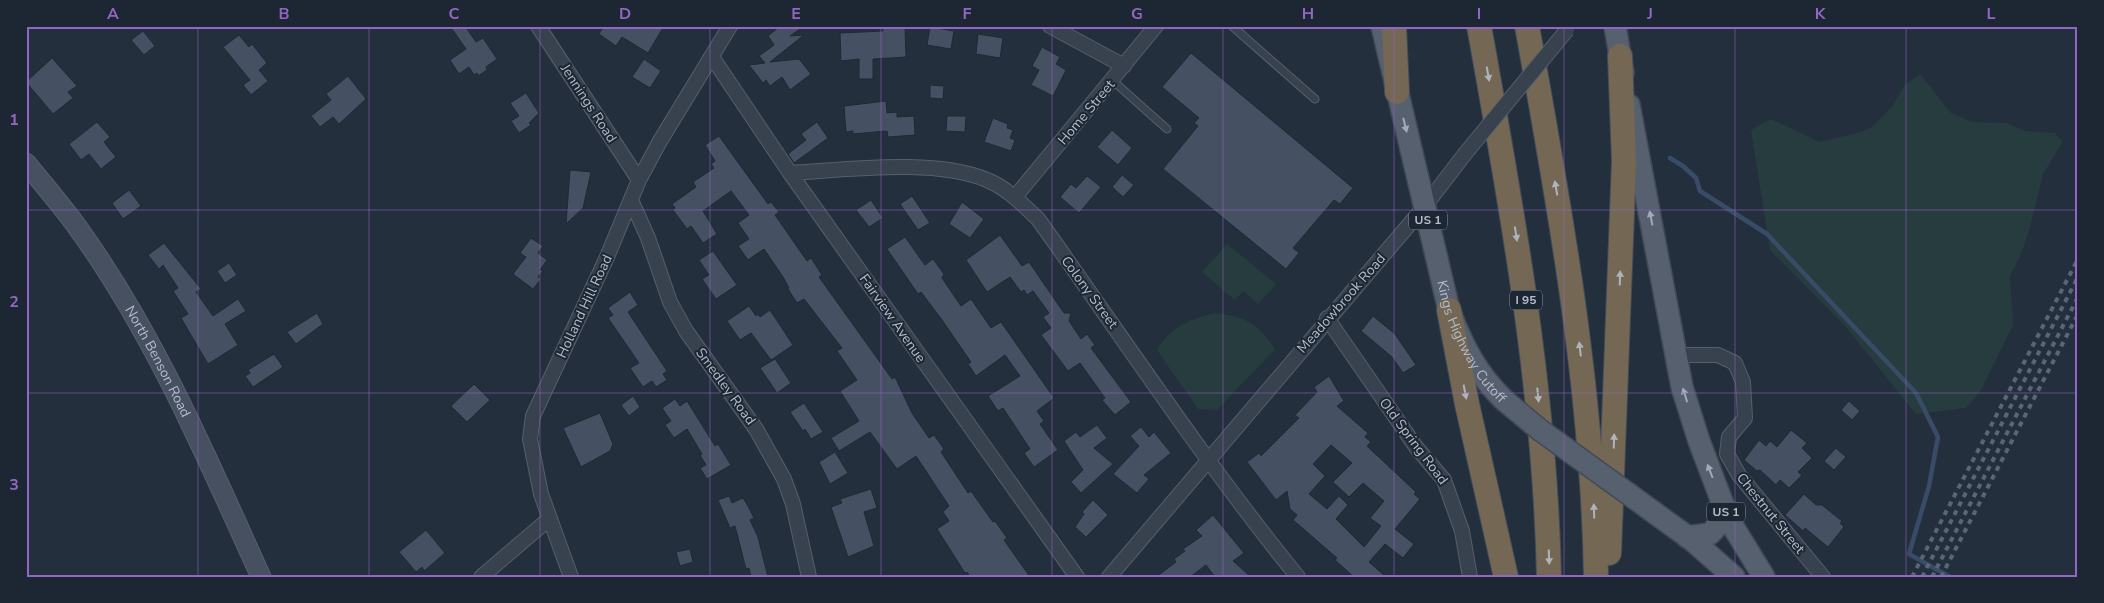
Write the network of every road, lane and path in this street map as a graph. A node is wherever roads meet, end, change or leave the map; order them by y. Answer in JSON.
{"nodes":[{"id":1,"x":538,"y":26,"type":"edge"},
{"id":2,"x":730,"y":26,"type":"edge"},
{"id":3,"x":1050,"y":26,"type":"edge"},
{"id":4,"x":1156,"y":26,"type":"edge"},
{"id":5,"x":1232,"y":26,"type":"edge"},
{"id":6,"x":1382,"y":26,"type":"edge"},
{"id":7,"x":1394,"y":26,"type":"edge"},
{"id":8,"x":1479,"y":26,"type":"edge"},
{"id":9,"x":1527,"y":26,"type":"edge"},
{"id":10,"x":1615,"y":26,"type":"edge"},
{"id":11,"x":1568,"y":28,"type":"edge"},
{"id":12,"x":1620,"y":56,"type":"junction"},
{"id":13,"x":712,"y":58,"type":"junction"},
{"id":14,"x":1124,"y":66,"type":"junction"},
{"id":15,"x":1112,"y":80,"type":"junction"},
{"id":16,"x":1397,"y":92,"type":"junction"},
{"id":17,"x":1315,"y":99,"type":"dead end"},
{"id":18,"x":1167,"y":129,"type":"dead end"},
{"id":19,"x":26,"y":163,"type":"edge"},
{"id":20,"x":790,"y":173,"type":"junction"},
{"id":21,"x":639,"y":180,"type":"junction"},
{"id":22,"x":1015,"y":197,"type":"junction"},
{"id":23,"x":631,"y":200,"type":"junction"},
{"id":24,"x":1425,"y":206,"type":"junction"},
{"id":25,"x":1449,"y":310,"type":"junction"},
{"id":26,"x":1327,"y":318,"type":"junction"},
{"id":27,"x":1677,"y":355,"type":"junction"},
{"id":28,"x":1208,"y":459,"type":"junction"},
{"id":29,"x":1724,"y":508,"type":"junction"},
{"id":30,"x":549,"y":519,"type":"junction"},
{"id":31,"x":1687,"y":536,"type":"junction"},
{"id":32,"x":260,"y":577,"type":"edge"},
{"id":33,"x":481,"y":577,"type":"edge"},
{"id":34,"x":571,"y":577,"type":"edge"},
{"id":35,"x":808,"y":577,"type":"edge"},
{"id":36,"x":1077,"y":577,"type":"edge"},
{"id":37,"x":1109,"y":577,"type":"edge"},
{"id":38,"x":1298,"y":577,"type":"edge"},
{"id":39,"x":1470,"y":577,"type":"edge"},
{"id":40,"x":1506,"y":577,"type":"edge"},
{"id":41,"x":1549,"y":577,"type":"edge"},
{"id":42,"x":1596,"y":577,"type":"edge"},
{"id":43,"x":1607,"y":577,"type":"edge"},
{"id":44,"x":1734,"y":577,"type":"edge"},
{"id":45,"x":1764,"y":577,"type":"edge"},
{"id":46,"x":1823,"y":577,"type":"edge"}],
"edges":[{"from":1,"to":21,"type":"street","name":"Jennings Road"},
{"from":2,"to":13,"type":"street","name":"Holland Hill Road"},
{"from":3,"to":14,"type":"street"},
{"from":4,"to":14,"type":"street","name":"Home Street"},
{"from":5,"to":17,"type":"lane"},
{"from":6,"to":16,"type":"main road","name":"Kings Highway Cutoff","number":"US 1"},
{"from":7,"to":16,"type":"highway"},
{"from":8,"to":41,"type":"highway","number":"I 95","one_way":true},
{"from":42,"to":9,"type":"highway","one_way":true},
{"from":10,"to":12,"type":"main road","number":"US 1"},
{"from":11,"to":24,"type":"street","name":"Meadowbrook Road","bridge":true},
{"from":27,"to":12,"type":"main road","number":"US 1","one_way":true},
{"from":43,"to":12,"type":"highway","one_way":true},
{"from":13,"to":20,"type":"street","name":"Fairview Avenue"},
{"from":13,"to":21,"type":"street","name":"Holland Hill Road"},
{"from":14,"to":15,"type":"street","name":"Home Street"},
{"from":15,"to":18,"type":"lane"},
{"from":15,"to":22,"type":"street","name":"Home Street"},
{"from":16,"to":24,"type":"main road","name":"Kings Highway Cutoff","number":"US 1","one_way":true},
{"from":19,"to":32,"type":"main road","name":"North Benson Road"},
{"from":20,"to":22,"type":"street","name":"Colony Street"},
{"from":20,"to":36,"type":"street","name":"Fairview Avenue"},
{"from":21,"to":23,"type":"street","name":"Holland Hill Road"},
{"from":22,"to":28,"type":"street","name":"Colony Street"},
{"from":23,"to":30,"type":"street","name":"Holland Hill Road"},
{"from":23,"to":35,"type":"street","name":"Smedley Road"},
{"from":24,"to":25,"type":"main road","name":"Kings Highway Cutoff","number":"US 1"},
{"from":24,"to":26,"type":"street","name":"Meadowbrook Road"},
{"from":25,"to":31,"type":"main road","name":"Kings Highway Cutoff","number":"US 1","bridge":true},
{"from":25,"to":40,"type":"highway","one_way":true},
{"from":26,"to":28,"type":"street","name":"Meadowbrook Road"},
{"from":26,"to":39,"type":"street","name":"Old Spring Road"},
{"from":29,"to":27,"type":"main road","number":"US 1","one_way":true},
{"from":27,"to":46,"type":"street","name":"Chestnut Street"},
{"from":28,"to":37,"type":"street","name":"Meadowbrook Road"},
{"from":28,"to":38,"type":"street","name":"Colony Street"},
{"from":29,"to":31,"type":"main road"},
{"from":29,"to":45,"type":"main road","number":"US 1"},
{"from":30,"to":33,"type":"street"},
{"from":30,"to":34,"type":"street","name":"Holland Hill Road"},
{"from":31,"to":44,"type":"main road","name":"Kings Highway Cutoff","number":"US 1"}]}
